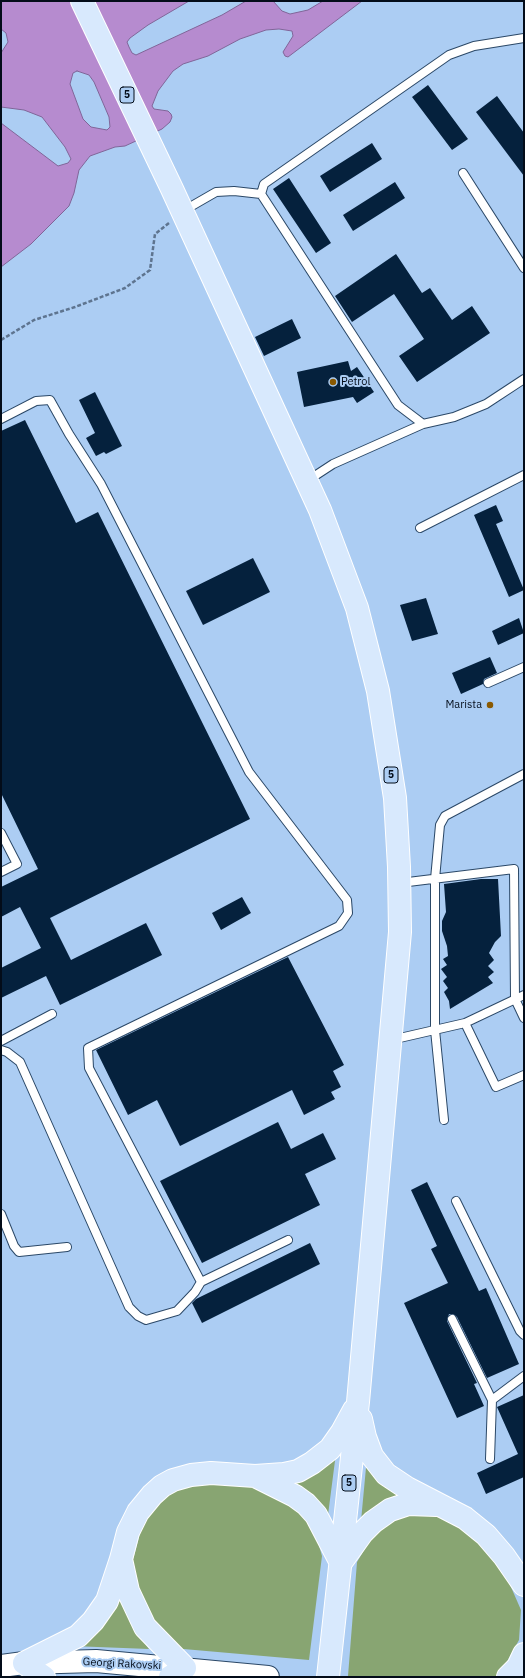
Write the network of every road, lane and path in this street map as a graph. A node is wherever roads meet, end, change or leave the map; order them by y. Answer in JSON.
{"nodes":[{"id":1,"x":82,"y":1,"type":"edge"},
{"id":2,"x":524,"y":38,"type":"edge"},
{"id":3,"x":463,"y":173,"type":"dead end"},
{"id":4,"x":261,"y":194,"type":"junction"},
{"id":5,"x":182,"y":211,"type":"junction"},
{"id":6,"x":524,"y":268,"type":"edge"},
{"id":7,"x":1,"y":340,"type":"edge"},
{"id":8,"x":524,"y":379,"type":"edge"},
{"id":9,"x":1,"y":419,"type":"edge"},
{"id":10,"x":423,"y":424,"type":"junction"},
{"id":11,"x":524,"y":474,"type":"edge"},
{"id":12,"x":306,"y":481,"type":"junction"},
{"id":13,"x":420,"y":528,"type":"dead end"},
{"id":14,"x":524,"y":667,"type":"edge"},
{"id":15,"x":488,"y":683,"type":"dead end"},
{"id":16,"x":524,"y":774,"type":"edge"},
{"id":17,"x":1,"y":833,"type":"edge"},
{"id":18,"x":1,"y":872,"type":"edge"},
{"id":19,"x":435,"y":879,"type":"junction"},
{"id":20,"x":400,"y":883,"type":"junction"},
{"id":21,"x":524,"y":995,"type":"edge"},
{"id":22,"x":515,"y":999,"type":"junction"},
{"id":23,"x":52,"y":1014,"type":"dead end"},
{"id":24,"x":524,"y":1018,"type":"edge"},
{"id":25,"x":465,"y":1023,"type":"junction"},
{"id":26,"x":435,"y":1030,"type":"junction"},
{"id":27,"x":390,"y":1040,"type":"junction"},
{"id":28,"x":1,"y":1041,"type":"edge"},
{"id":29,"x":1,"y":1050,"type":"edge"},
{"id":30,"x":524,"y":1075,"type":"edge"},
{"id":31,"x":444,"y":1120,"type":"dead end"},
{"id":32,"x":456,"y":1201,"type":"dead end"},
{"id":33,"x":1,"y":1214,"type":"edge"},
{"id":34,"x":288,"y":1240,"type":"dead end"},
{"id":35,"x":67,"y":1247,"type":"dead end"},
{"id":36,"x":201,"y":1282,"type":"junction"},
{"id":37,"x":452,"y":1319,"type":"dead end"},
{"id":38,"x":524,"y":1335,"type":"edge"},
{"id":39,"x":524,"y":1376,"type":"edge"},
{"id":40,"x":492,"y":1400,"type":"junction"},
{"id":41,"x":358,"y":1402,"type":"junction"},
{"id":42,"x":490,"y":1459,"type":"dead end"},
{"id":43,"x":255,"y":1476,"type":"junction"},
{"id":44,"x":439,"y":1505,"type":"junction"},
{"id":45,"x":121,"y":1559,"type":"junction"},
{"id":46,"x":341,"y":1563,"type":"junction"},
{"id":47,"x":524,"y":1585,"type":"edge"},
{"id":48,"x":524,"y":1654,"type":"edge"},
{"id":49,"x":13,"y":1666,"type":"edge"},
{"id":50,"x":177,"y":1673,"type":"edge"},
{"id":51,"x":44,"y":1677,"type":"edge"},
{"id":52,"x":268,"y":1677,"type":"edge"},
{"id":53,"x":328,"y":1677,"type":"edge"},
{"id":54,"x":508,"y":1677,"type":"edge"}],
"edges":[{"from":1,"to":5,"type":"main road","number":"5"},
{"from":2,"to":4,"type":"lane"},
{"from":3,"to":6,"type":"lane"},
{"from":4,"to":5,"type":"lane"},
{"from":4,"to":10,"type":"lane"},
{"from":5,"to":7,"type":"path"},
{"from":5,"to":12,"type":"main road","number":"5"},
{"from":8,"to":10,"type":"lane"},
{"from":9,"to":36,"type":"lane"},
{"from":10,"to":12,"type":"lane"},
{"from":11,"to":13,"type":"lane"},
{"from":12,"to":20,"type":"main road","number":"5"},
{"from":14,"to":15,"type":"lane"},
{"from":16,"to":19,"type":"lane"},
{"from":17,"to":18,"type":"lane"},
{"from":19,"to":20,"type":"lane"},
{"from":19,"to":22,"type":"lane"},
{"from":19,"to":26,"type":"lane"},
{"from":20,"to":27,"type":"main road","number":"5"},
{"from":21,"to":22,"type":"lane"},
{"from":22,"to":24,"type":"lane"},
{"from":22,"to":25,"type":"lane"},
{"from":23,"to":28,"type":"lane"},
{"from":25,"to":26,"type":"lane"},
{"from":25,"to":30,"type":"lane"},
{"from":26,"to":27,"type":"lane"},
{"from":26,"to":31,"type":"lane"},
{"from":27,"to":41,"type":"main road","number":"5"},
{"from":29,"to":36,"type":"lane"},
{"from":32,"to":38,"type":"lane"},
{"from":33,"to":35,"type":"lane"},
{"from":34,"to":36,"type":"lane"},
{"from":37,"to":40,"type":"lane"},
{"from":39,"to":40,"type":"lane"},
{"from":40,"to":42,"type":"lane"},
{"from":41,"to":43,"type":"main road"},
{"from":41,"to":44,"type":"main road"},
{"from":41,"to":46,"type":"main road","number":"5"},
{"from":43,"to":45,"type":"main road"},
{"from":43,"to":46,"type":"main road"},
{"from":44,"to":46,"type":"main road"},
{"from":44,"to":47,"type":"main road"},
{"from":45,"to":49,"type":"main road"},
{"from":45,"to":50,"type":"main road"},
{"from":46,"to":53,"type":"main road","number":"5"},
{"from":48,"to":54,"type":"main road"},
{"from":49,"to":50,"type":"street","name":"Georgi Rakovski"},
{"from":49,"to":51,"type":"main road"},
{"from":50,"to":52,"type":"street","name":"Georgi Rakovski"}]}
